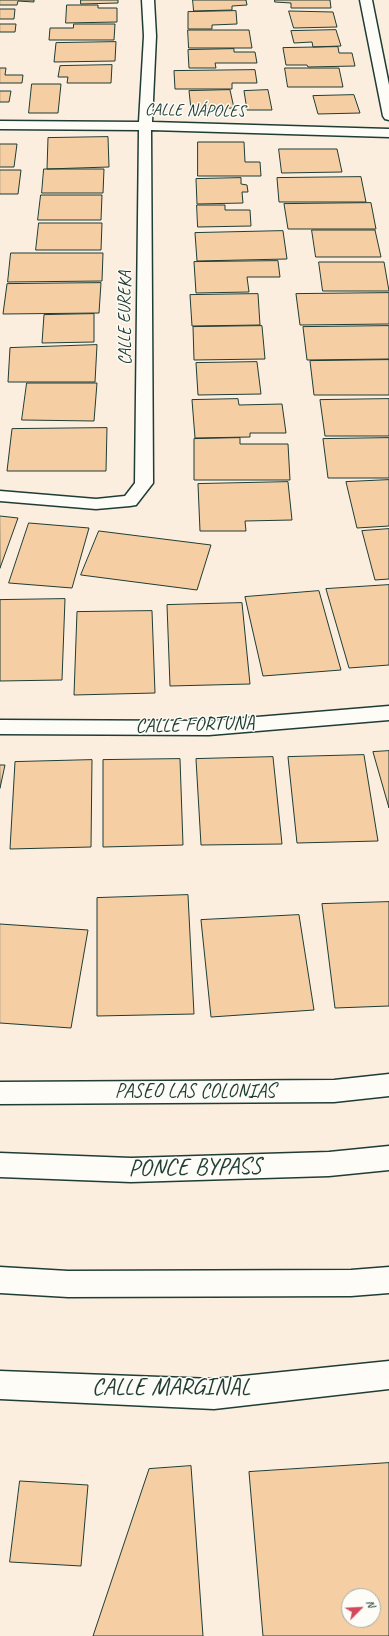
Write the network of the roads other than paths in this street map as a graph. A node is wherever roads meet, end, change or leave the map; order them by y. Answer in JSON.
{"nodes":[{"id":1,"x":148,"y":0,"type":"edge"},
{"id":2,"x":366,"y":0,"type":"edge"},
{"id":3,"x":389,"y":116,"type":"edge"},
{"id":4,"x":0,"y":125,"type":"edge"},
{"id":5,"x":145,"y":126,"type":"junction"},
{"id":6,"x":389,"y":133,"type":"edge"},
{"id":7,"x":0,"y":496,"type":"edge"},
{"id":8,"x":389,"y":713,"type":"edge"},
{"id":9,"x":0,"y":727,"type":"edge"},
{"id":10,"x":389,"y":1085,"type":"edge"},
{"id":11,"x":0,"y":1093,"type":"edge"},
{"id":12,"x":389,"y":1158,"type":"edge"},
{"id":13,"x":0,"y":1165,"type":"edge"},
{"id":14,"x":0,"y":1280,"type":"edge"},
{"id":15,"x":389,"y":1280,"type":"edge"},
{"id":16,"x":389,"y":1375,"type":"edge"},
{"id":17,"x":0,"y":1385,"type":"edge"}],
"edges":[{"from":1,"to":5,"type":"main road","name":"CALLE EUREKA"},
{"from":2,"to":3,"type":"main road"},
{"from":4,"to":5,"type":"main road","name":"CALLE NÁPOLES"},
{"from":5,"to":6,"type":"main road","name":"CALLE NÁPOLES"},
{"from":5,"to":7,"type":"main road","name":"CALLE EUREKA"},
{"from":8,"to":9,"type":"main road","name":"CALLE FORTUNA"},
{"from":10,"to":11,"type":"main road","name":"PASEO LAS COLONIAS"},
{"from":12,"to":13,"type":"main road","name":"PONCE BYPASS"},
{"from":14,"to":15,"type":"main road"},
{"from":16,"to":17,"type":"main road","name":"CALLE MARGINAL"}]}
